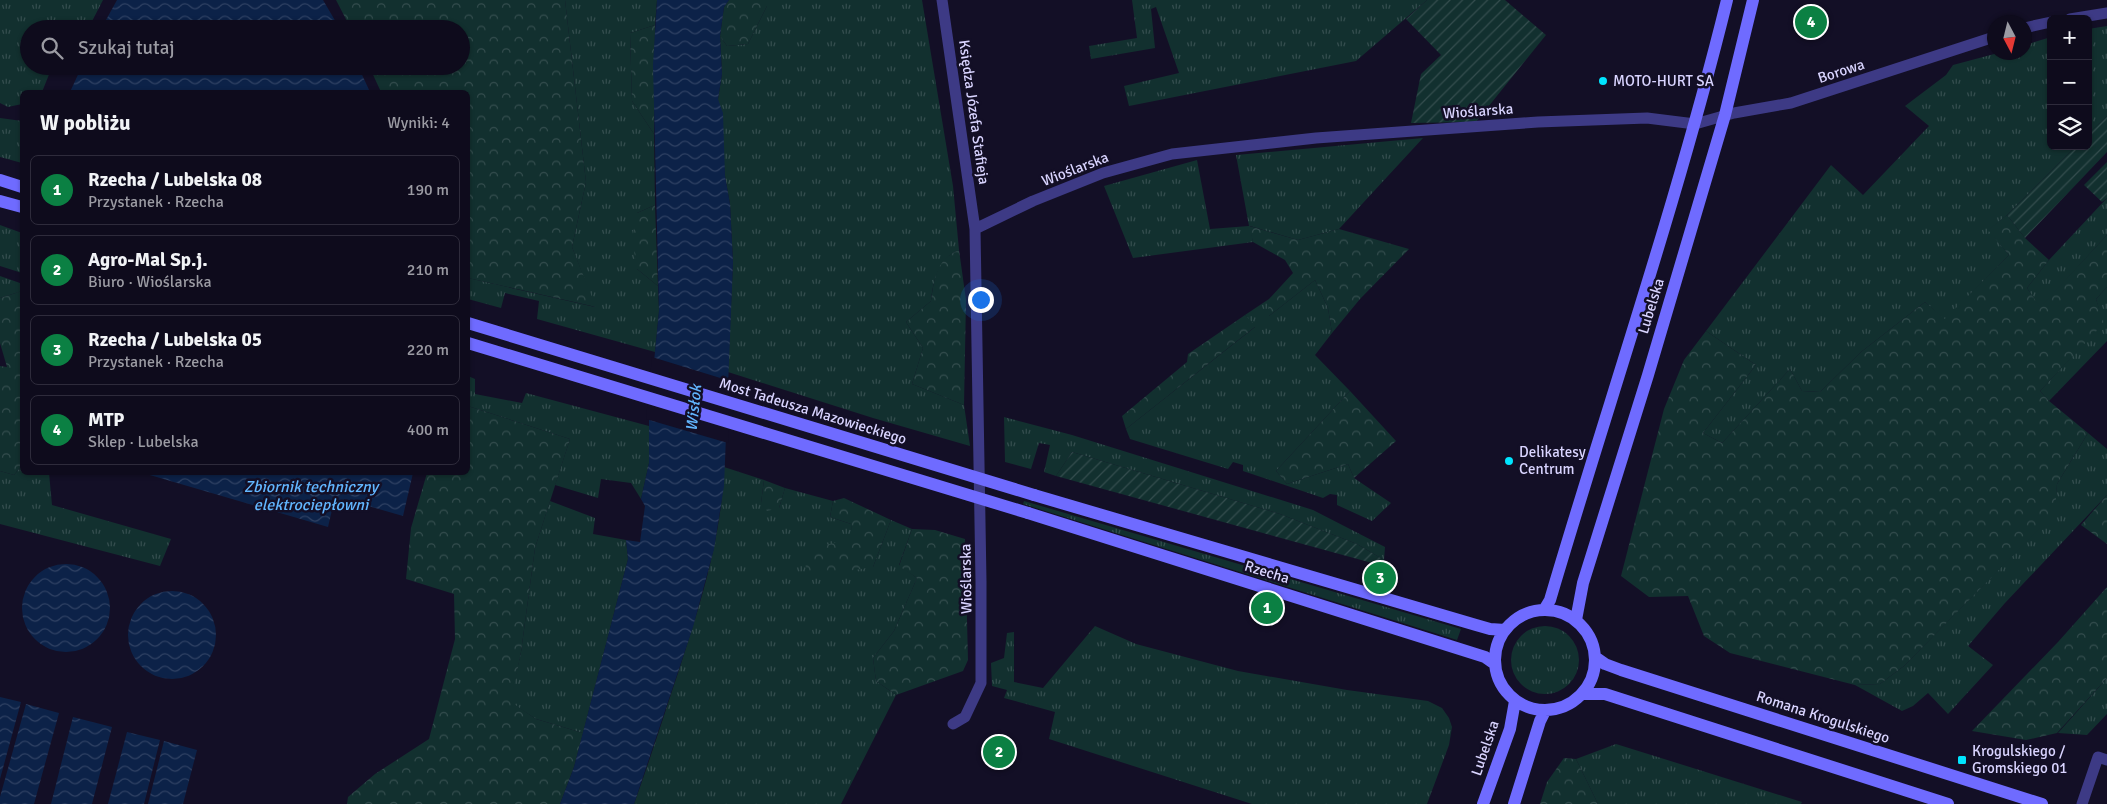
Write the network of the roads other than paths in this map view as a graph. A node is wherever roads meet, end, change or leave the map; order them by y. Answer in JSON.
{"nodes":[{"id":1,"x":942,"y":0,"type":"edge"},
{"id":2,"x":1727,"y":0,"type":"edge"},
{"id":3,"x":1753,"y":0,"type":"edge"},
{"id":4,"x":2107,"y":13,"type":"edge"},
{"id":5,"x":2092,"y":15,"type":"edge"},
{"id":6,"x":2047,"y":23,"type":"edge"},
{"id":7,"x":2032,"y":26,"type":"edge"},
{"id":8,"x":1987,"y":39,"type":"edge"},
{"id":9,"x":1725,"y":115,"type":"junction"},
{"id":10,"x":1695,"y":124,"type":"junction"},
{"id":11,"x":0,"y":180,"type":"edge"},
{"id":12,"x":19,"y":186,"type":"edge"},
{"id":13,"x":975,"y":229,"type":"junction"},
{"id":14,"x":470,"y":323,"type":"edge"},
{"id":15,"x":470,"y":344,"type":"edge"},
{"id":16,"x":1034,"y":495,"type":"joint"},
{"id":17,"x":1544,"y":610,"type":"junction"},
{"id":18,"x":1576,"y":620,"type":"junction"},
{"id":19,"x":1505,"y":630,"type":"junction"},
{"id":20,"x":1596,"y":657,"type":"junction"},
{"id":21,"x":1495,"y":664,"type":"junction"},
{"id":22,"x":1583,"y":694,"type":"junction"},
{"id":23,"x":1515,"y":701,"type":"junction"},
{"id":24,"x":1545,"y":711,"type":"junction"},
{"id":25,"x":953,"y":724,"type":"dead end"},
{"id":26,"x":2107,"y":760,"type":"edge"},
{"id":27,"x":1483,"y":804,"type":"edge"},
{"id":28,"x":1514,"y":804,"type":"edge"},
{"id":29,"x":1948,"y":804,"type":"edge"},
{"id":30,"x":2042,"y":804,"type":"edge"},
{"id":31,"x":2082,"y":804,"type":"edge"}],
"edges":[{"from":1,"to":13,"type":"street","name":"Księdza Józefa Stafieja"},
{"from":2,"to":10,"type":"main road","name":"Lubelska"},
{"from":3,"to":9,"type":"main road","name":"Lubelska"},
{"from":4,"to":5,"type":"street"},
{"from":6,"to":7,"type":"street"},
{"from":8,"to":9,"type":"street","name":"Borowa"},
{"from":9,"to":10,"type":"street","name":"Borowa"},
{"from":9,"to":18,"type":"main road","name":"Lubelska"},
{"from":10,"to":13,"type":"street","name":"Wioślarska"},
{"from":10,"to":17,"type":"main road","name":"Lubelska"},
{"from":11,"to":12,"type":"main road"},
{"from":13,"to":25,"type":"street","name":"Wioślarska"},
{"from":14,"to":16,"type":"main road","name":"Most Tadeusza Mazowieckiego","bridge":true},
{"from":15,"to":21,"type":"main road","name":"Rzecha","bridge":true},
{"from":16,"to":19,"type":"main road","name":"Rzecha"},
{"from":17,"to":18,"type":"main road"},
{"from":17,"to":19,"type":"main road"},
{"from":18,"to":20,"type":"main road"},
{"from":19,"to":21,"type":"main road"},
{"from":20,"to":22,"type":"main road"},
{"from":20,"to":30,"type":"main road","name":"Romana Krogulskiego"},
{"from":21,"to":23,"type":"main road"},
{"from":22,"to":24,"type":"main road"},
{"from":22,"to":29,"type":"main road"},
{"from":23,"to":24,"type":"main road"},
{"from":23,"to":27,"type":"main road","name":"Lubelska"},
{"from":24,"to":28,"type":"main road"},
{"from":26,"to":31,"type":"street"}]}
